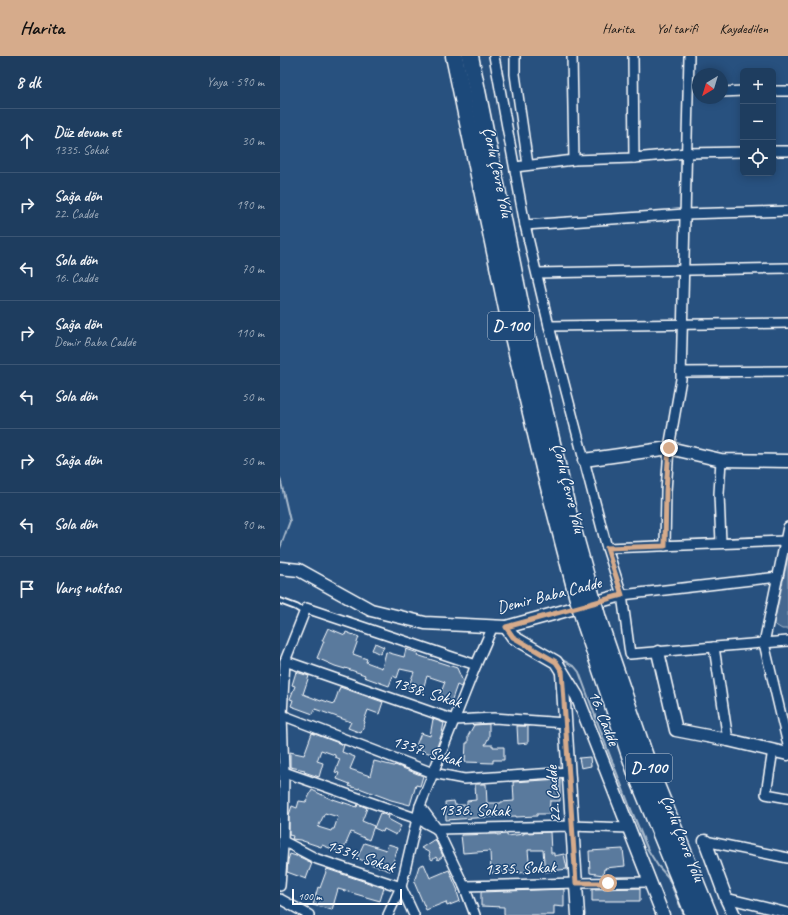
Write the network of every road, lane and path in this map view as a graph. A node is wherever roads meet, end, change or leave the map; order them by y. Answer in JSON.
{"nodes":[{"id":1,"x":454,"y":56,"type":"edge"},
{"id":2,"x":470,"y":56,"type":"edge"},
{"id":3,"x":494,"y":56,"type":"edge"},
{"id":4,"x":515,"y":56,"type":"edge"},
{"id":5,"x":572,"y":56,"type":"edge"},
{"id":6,"x":633,"y":56,"type":"edge"},
{"id":7,"x":689,"y":56,"type":"edge"},
{"id":8,"x":788,"y":90,"type":"edge"},
{"id":9,"x":740,"y":91,"type":"edge"},
{"id":10,"x":776,"y":91,"type":"edge"},
{"id":11,"x":728,"y":92,"type":"edge"},
{"id":12,"x":688,"y":94,"type":"junction"},
{"id":13,"x":692,"y":94,"type":"edge"},
{"id":14,"x":776,"y":151,"type":"edge"},
{"id":15,"x":788,"y":151,"type":"edge"},
{"id":16,"x":740,"y":152,"type":"edge"},
{"id":17,"x":687,"y":153,"type":"junction"},
{"id":18,"x":634,"y":158,"type":"junction"},
{"id":19,"x":574,"y":160,"type":"junction"},
{"id":20,"x":528,"y":165,"type":"junction"},
{"id":21,"x":515,"y":167,"type":"junction"},
{"id":22,"x":788,"y":211,"type":"edge"},
{"id":23,"x":685,"y":214,"type":"junction"},
{"id":24,"x":525,"y":225,"type":"junction"},
{"id":25,"x":788,"y":268,"type":"edge"},
{"id":26,"x":684,"y":270,"type":"junction"},
{"id":27,"x":537,"y":273,"type":"junction"},
{"id":28,"x":788,"y":323,"type":"edge"},
{"id":29,"x":682,"y":324,"type":"junction"},
{"id":30,"x":549,"y":326,"type":"junction"},
{"id":31,"x":788,"y":371,"type":"edge"},
{"id":32,"x":681,"y":372,"type":"junction"},
{"id":33,"x":669,"y":448,"type":"junction"},
{"id":34,"x":584,"y":460,"type":"junction"},
{"id":35,"x":721,"y":460,"type":"junction"},
{"id":36,"x":788,"y":461,"type":"edge"},
{"id":37,"x":788,"y":527,"type":"edge"},
{"id":38,"x":785,"y":541,"type":"junction"},
{"id":39,"x":721,"y":544,"type":"junction"},
{"id":40,"x":665,"y":546,"type":"junction"},
{"id":41,"x":607,"y":548,"type":"junction"},
{"id":42,"x":280,"y":568,"type":"edge"},
{"id":43,"x":778,"y":577,"type":"junction"},
{"id":44,"x":583,"y":593,"type":"junction"},
{"id":45,"x":622,"y":595,"type":"junction"},
{"id":46,"x":280,"y":600,"type":"edge"},
{"id":47,"x":306,"y":608,"type":"junction"},
{"id":48,"x":591,"y":621,"type":"junction"},
{"id":49,"x":493,"y":626,"type":"junction"},
{"id":50,"x":506,"y":627,"type":"junction"},
{"id":51,"x":788,"y":641,"type":"edge"},
{"id":52,"x":764,"y":643,"type":"junction"},
{"id":53,"x":714,"y":647,"type":"junction"},
{"id":54,"x":658,"y":652,"type":"junction"},
{"id":55,"x":285,"y":661,"type":"junction"},
{"id":56,"x":476,"y":665,"type":"junction"},
{"id":57,"x":562,"y":671,"type":"junction"},
{"id":58,"x":282,"y":715,"type":"junction"},
{"id":59,"x":454,"y":720,"type":"junction"},
{"id":60,"x":566,"y":723,"type":"junction"},
{"id":61,"x":728,"y":740,"type":"junction"},
{"id":62,"x":788,"y":745,"type":"edge"},
{"id":63,"x":773,"y":750,"type":"junction"},
{"id":64,"x":788,"y":754,"type":"edge"},
{"id":65,"x":282,"y":771,"type":"edge"},
{"id":66,"x":569,"y":772,"type":"junction"},
{"id":67,"x":433,"y":773,"type":"junction"},
{"id":68,"x":788,"y":798,"type":"edge"},
{"id":69,"x":420,"y":806,"type":"junction"},
{"id":70,"x":418,"y":819,"type":"junction"},
{"id":71,"x":572,"y":826,"type":"junction"},
{"id":72,"x":629,"y":828,"type":"junction"},
{"id":73,"x":437,"y":829,"type":"junction"},
{"id":74,"x":283,"y":840,"type":"junction"},
{"id":75,"x":705,"y":841,"type":"joint"},
{"id":76,"x":788,"y":858,"type":"edge"},
{"id":77,"x":650,"y":882,"type":"junction"},
{"id":78,"x":576,"y":883,"type":"junction"},
{"id":79,"x":280,"y":886,"type":"edge"},
{"id":80,"x":464,"y":886,"type":"junction"},
{"id":81,"x":401,"y":887,"type":"junction"},
{"id":82,"x":726,"y":898,"type":"junction"},
{"id":83,"x":280,"y":900,"type":"edge"},
{"id":84,"x":788,"y":913,"type":"edge"},
{"id":85,"x":309,"y":915,"type":"edge"},
{"id":86,"x":388,"y":915,"type":"edge"},
{"id":87,"x":414,"y":915,"type":"edge"},
{"id":88,"x":475,"y":915,"type":"edge"},
{"id":89,"x":578,"y":915,"type":"edge"},
{"id":90,"x":663,"y":915,"type":"edge"},
{"id":91,"x":694,"y":915,"type":"edge"},
{"id":92,"x":709,"y":915,"type":"edge"},
{"id":93,"x":734,"y":915,"type":"edge"}],
"edges":[{"from":1,"to":44,"type":"highway","name":"Çorlu Çevre Yolu","number":"D-100"},
{"from":2,"to":44,"type":"highway","name":"Çorlu Çevre Yolu","number":"D-100"},
{"from":3,"to":21,"type":"street"},
{"from":4,"to":20,"type":"street"},
{"from":5,"to":19,"type":"street"},
{"from":6,"to":18,"type":"street"},
{"from":7,"to":12,"type":"street"},
{"from":8,"to":10,"type":"street"},
{"from":9,"to":11,"type":"street"},
{"from":12,"to":13,"type":"street"},
{"from":12,"to":17,"type":"street"},
{"from":14,"to":15,"type":"street"},
{"from":16,"to":17,"type":"street"},
{"from":17,"to":18,"type":"street"},
{"from":17,"to":23,"type":"street"},
{"from":18,"to":19,"type":"street"},
{"from":19,"to":20,"type":"street"},
{"from":20,"to":21,"type":"street"},
{"from":21,"to":24,"type":"street"},
{"from":22,"to":23,"type":"street"},
{"from":23,"to":24,"type":"street"},
{"from":23,"to":26,"type":"street"},
{"from":24,"to":27,"type":"street"},
{"from":25,"to":26,"type":"street"},
{"from":26,"to":27,"type":"street"},
{"from":26,"to":29,"type":"street"},
{"from":27,"to":30,"type":"street"},
{"from":28,"to":29,"type":"street"},
{"from":29,"to":30,"type":"street"},
{"from":29,"to":32,"type":"street"},
{"from":30,"to":34,"type":"street"},
{"from":31,"to":32,"type":"street"},
{"from":32,"to":33,"type":"street"},
{"from":33,"to":34,"type":"street"},
{"from":33,"to":35,"type":"street"},
{"from":33,"to":40,"type":"street"},
{"from":34,"to":41,"type":"street"},
{"from":35,"to":36,"type":"street"},
{"from":35,"to":39,"type":"street"},
{"from":37,"to":38,"type":"street"},
{"from":38,"to":39,"type":"street"},
{"from":38,"to":43,"type":"street"},
{"from":39,"to":40,"type":"street"},
{"from":40,"to":41,"type":"street"},
{"from":41,"to":45,"type":"street"},
{"from":42,"to":49,"type":"street","name":"Demir Baba Cadde"},
{"from":43,"to":45,"type":"street"},
{"from":43,"to":52,"type":"street"},
{"from":44,"to":48,"type":"highway","name":"Çorlu Çevre Yolu","number":"D-100","bridge":true},
{"from":45,"to":50,"type":"street","name":"Demir Baba Cadde"},
{"from":45,"to":54,"type":"street"},
{"from":46,"to":47,"type":"lane"},
{"from":47,"to":55,"type":"street"},
{"from":47,"to":56,"type":"street"},
{"from":48,"to":91,"type":"highway","name":"Çorlu Çevre Yolu","number":"D-100"},
{"from":48,"to":92,"type":"highway","name":"Çorlu Çevre Yolu","number":"D-100"},
{"from":49,"to":50,"type":"street","name":"Demir Baba Cadde"},
{"from":49,"to":56,"type":"street"},
{"from":50,"to":57,"type":"street","name":"16. Cadde"},
{"from":51,"to":52,"type":"street"},
{"from":52,"to":53,"type":"street"},
{"from":52,"to":62,"type":"street"},
{"from":53,"to":54,"type":"street"},
{"from":53,"to":61,"type":"street"},
{"from":54,"to":61,"type":"street"},
{"from":55,"to":58,"type":"street"},
{"from":55,"to":59,"type":"street","name":"1338. Sokak"},
{"from":56,"to":59,"type":"street"},
{"from":57,"to":60,"type":"street","name":"22. Cadde"},
{"from":57,"to":72,"type":"street","name":"16. Cadde"},
{"from":58,"to":65,"type":"street"},
{"from":58,"to":67,"type":"street","name":"1337. Sokak"},
{"from":59,"to":60,"type":"street","name":"1338. Sokak"},
{"from":59,"to":67,"type":"street"},
{"from":60,"to":66,"type":"street","name":"22. Cadde"},
{"from":61,"to":63,"type":"street"},
{"from":63,"to":64,"type":"street"},
{"from":63,"to":68,"type":"street"},
{"from":65,"to":70,"type":"street","name":"1336. Sokak"},
{"from":65,"to":74,"type":"street"},
{"from":66,"to":67,"type":"street","name":"1337. Sokak"},
{"from":66,"to":71,"type":"street","name":"22. Cadde"},
{"from":67,"to":69,"type":"street"},
{"from":69,"to":70,"type":"street"},
{"from":69,"to":73,"type":"street"},
{"from":70,"to":73,"type":"street","name":"1336. Sokak"},
{"from":70,"to":81,"type":"street"},
{"from":71,"to":72,"type":"street","name":"1336. Sokak"},
{"from":71,"to":73,"type":"street","name":"1336. Sokak"},
{"from":71,"to":78,"type":"street","name":"22. Cadde"},
{"from":72,"to":77,"type":"street","name":"16. Cadde"},
{"from":73,"to":80,"type":"street"},
{"from":74,"to":79,"type":"street"},
{"from":74,"to":81,"type":"street","name":"1334. Sokak"},
{"from":75,"to":76,"type":"street"},
{"from":75,"to":82,"type":"street"},
{"from":77,"to":78,"type":"street","name":"1335. Sokak"},
{"from":77,"to":90,"type":"street","name":"16. Cadde"},
{"from":78,"to":80,"type":"street","name":"1335. Sokak"},
{"from":78,"to":89,"type":"street","name":"22. Cadde"},
{"from":80,"to":88,"type":"street"},
{"from":81,"to":86,"type":"street"},
{"from":81,"to":87,"type":"street","name":"1334. Sokak"},
{"from":82,"to":84,"type":"street"},
{"from":82,"to":93,"type":"street"},
{"from":83,"to":85,"type":"street"}]}
